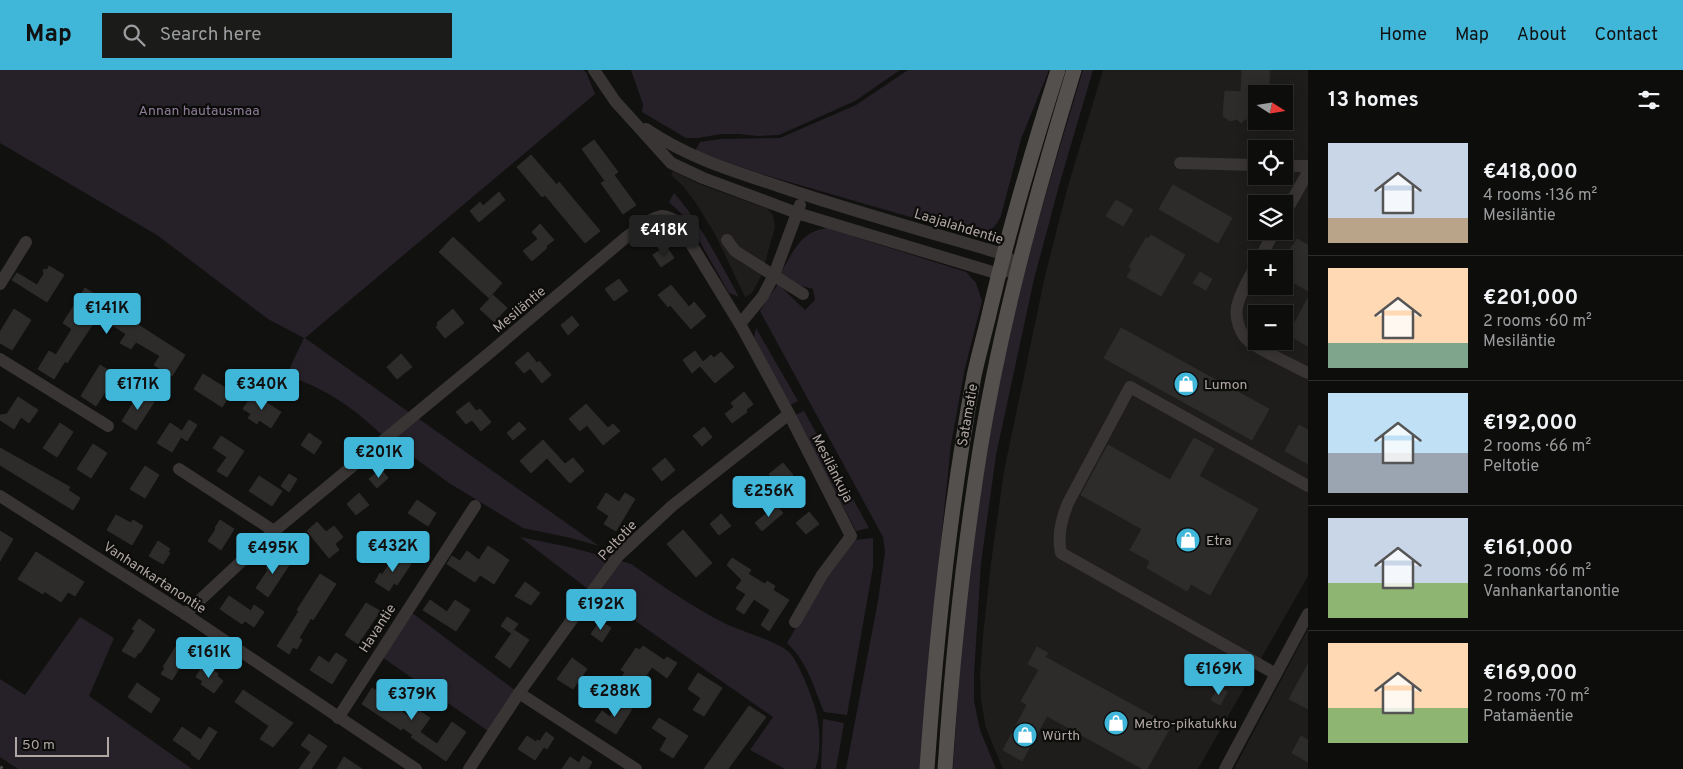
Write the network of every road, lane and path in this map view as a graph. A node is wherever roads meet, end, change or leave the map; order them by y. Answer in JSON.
{"nodes":[{"id":1,"x":594,"y":70,"type":"edge"},
{"id":2,"x":1058,"y":70,"type":"edge"},
{"id":3,"x":1074,"y":70,"type":"edge"},
{"id":4,"x":630,"y":119,"type":"junction"},
{"id":5,"x":1180,"y":163,"type":"dead end"},
{"id":6,"x":1248,"y":165,"type":"edge"},
{"id":7,"x":1293,"y":166,"type":"edge"},
{"id":8,"x":1308,"y":166,"type":"edge"},
{"id":9,"x":1308,"y":172,"type":"edge"},
{"id":10,"x":804,"y":194,"type":"junction"},
{"id":11,"x":1293,"y":199,"type":"edge"},
{"id":12,"x":797,"y":213,"type":"junction"},
{"id":13,"x":727,"y":240,"type":"dead end"},
{"id":14,"x":26,"y":242,"type":"dead end"},
{"id":15,"x":1004,"y":254,"type":"junction"},
{"id":16,"x":1019,"y":266,"type":"junction"},
{"id":17,"x":999,"y":274,"type":"junction"},
{"id":18,"x":774,"y":275,"type":"junction"},
{"id":19,"x":1248,"y":281,"type":"edge"},
{"id":20,"x":0,"y":284,"type":"edge"},
{"id":21,"x":803,"y":294,"type":"dead end"},
{"id":22,"x":740,"y":324,"type":"junction"},
{"id":23,"x":0,"y":359,"type":"edge"},
{"id":24,"x":1308,"y":373,"type":"edge"},
{"id":25,"x":789,"y":414,"type":"junction"},
{"id":26,"x":108,"y":426,"type":"dead end"},
{"id":27,"x":179,"y":469,"type":"dead end"},
{"id":28,"x":1308,"y":486,"type":"edge"},
{"id":29,"x":0,"y":496,"type":"edge"},
{"id":30,"x":475,"y":506,"type":"dead end"},
{"id":31,"x":274,"y":531,"type":"junction"},
{"id":32,"x":185,"y":614,"type":"junction"},
{"id":33,"x":1308,"y":614,"type":"edge"},
{"id":34,"x":795,"y":622,"type":"dead end"},
{"id":35,"x":1276,"y":674,"type":"junction"},
{"id":36,"x":519,"y":693,"type":"junction"},
{"id":37,"x":338,"y":718,"type":"junction"},
{"id":38,"x":416,"y":769,"type":"edge"},
{"id":39,"x":468,"y":769,"type":"edge"},
{"id":40,"x":636,"y":769,"type":"edge"},
{"id":41,"x":927,"y":769,"type":"edge"},
{"id":42,"x":945,"y":769,"type":"edge"},
{"id":43,"x":1225,"y":769,"type":"edge"}],
"edges":[{"from":1,"to":4,"type":"street","name":"Laajalahdentie"},
{"from":2,"to":15,"type":"main road","name":"Satamatie"},
{"from":3,"to":16,"type":"main road","name":"Satamatie"},
{"from":4,"to":10,"type":"street","name":"Laajalahdentie"},
{"from":4,"to":12,"type":"street","name":"Laajalahdentie"},
{"from":5,"to":6,"type":"street"},
{"from":7,"to":8,"type":"street"},
{"from":9,"to":11,"type":"street"},
{"from":10,"to":12,"type":"street"},
{"from":10,"to":15,"type":"street","name":"Laajalahdentie"},
{"from":12,"to":17,"type":"street","name":"Laajalahdentie"},
{"from":12,"to":18,"type":"street"},
{"from":13,"to":18,"type":"street"},
{"from":14,"to":20,"type":"street"},
{"from":15,"to":16,"type":"street","name":"Laajalahdentie"},
{"from":15,"to":17,"type":"main road","name":"Satamatie"},
{"from":16,"to":17,"type":"street"},
{"from":16,"to":42,"type":"main road","name":"Satamatie"},
{"from":17,"to":41,"type":"main road","name":"Satamatie"},
{"from":18,"to":21,"type":"street"},
{"from":18,"to":22,"type":"street"},
{"from":19,"to":24,"type":"street"},
{"from":22,"to":25,"type":"street","name":"Mesilänkuja"},
{"from":22,"to":31,"type":"street","name":"Mesiläntie"},
{"from":23,"to":26,"type":"street"},
{"from":25,"to":34,"type":"street","name":"Mesilänkuja"},
{"from":25,"to":36,"type":"street","name":"Peltotie"},
{"from":27,"to":31,"type":"street"},
{"from":28,"to":35,"type":"street"},
{"from":29,"to":32,"type":"street","name":"Vanhankartanontie"},
{"from":30,"to":37,"type":"street","name":"Havantie"},
{"from":31,"to":32,"type":"street","name":"Mesiläntie"},
{"from":32,"to":37,"type":"street","name":"Vanhankartanontie"},
{"from":33,"to":35,"type":"street"},
{"from":35,"to":43,"type":"street"},
{"from":36,"to":39,"type":"street","name":"Peltotie"},
{"from":36,"to":40,"type":"street"},
{"from":37,"to":38,"type":"street","name":"Vanhankartanontie"}]}
